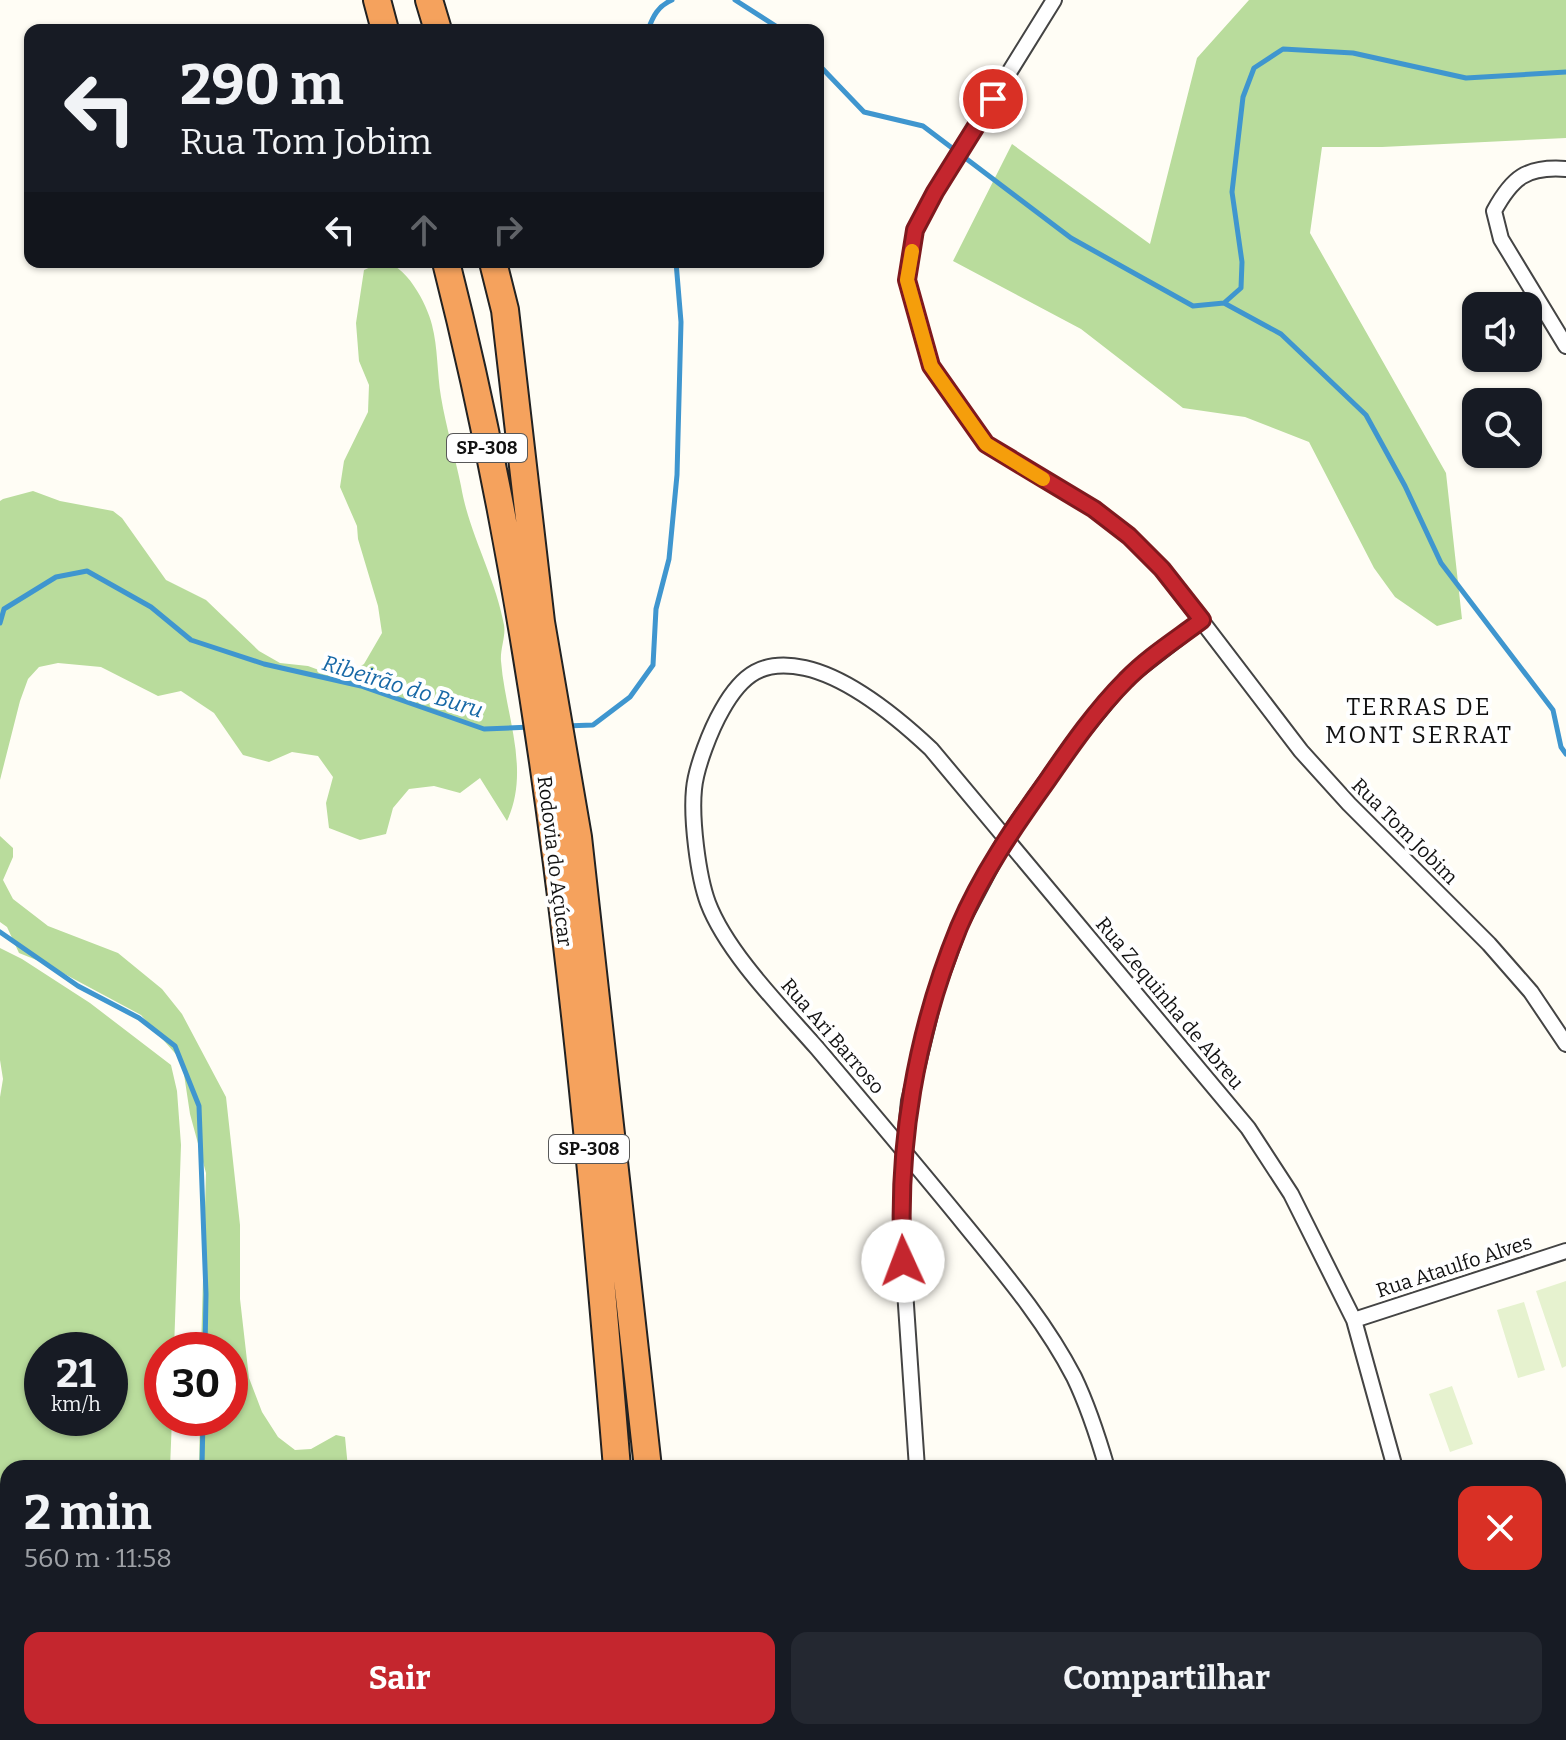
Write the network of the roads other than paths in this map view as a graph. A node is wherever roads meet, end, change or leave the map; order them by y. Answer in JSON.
{"nodes":[{"id":1,"x":377,"y":0,"type":"edge"},
{"id":2,"x":429,"y":0,"type":"edge"},
{"id":3,"x":1054,"y":0,"type":"edge"},
{"id":4,"x":383,"y":24,"type":"edge"},
{"id":5,"x":436,"y":24,"type":"edge"},
{"id":6,"x":1566,"y":169,"type":"edge"},
{"id":7,"x":448,"y":268,"type":"edge"},
{"id":8,"x":494,"y":268,"type":"edge"},
{"id":9,"x":1566,"y":346,"type":"edge"},
{"id":10,"x":1202,"y":620,"type":"junction"},
{"id":11,"x":532,"y":628,"type":"junction"},
{"id":12,"x":785,"y":664,"type":"joint"},
{"id":13,"x":1006,"y":838,"type":"junction"},
{"id":14,"x":1566,"y":1044,"type":"edge"},
{"id":15,"x":904,"y":1150,"type":"junction"},
{"id":16,"x":1566,"y":1251,"type":"edge"},
{"id":17,"x":1354,"y":1320,"type":"junction"},
{"id":18,"x":616,"y":1460,"type":"edge"},
{"id":19,"x":647,"y":1460,"type":"edge"},
{"id":20,"x":916,"y":1460,"type":"edge"},
{"id":21,"x":1105,"y":1460,"type":"edge"},
{"id":22,"x":1393,"y":1460,"type":"edge"}],
"edges":[{"from":1,"to":4,"type":"highway"},
{"from":2,"to":5,"type":"highway"},
{"from":3,"to":10,"type":"street","name":"Rua Tom Jobim"},
{"from":6,"to":9,"type":"street"},
{"from":7,"to":11,"type":"highway","name":"Rodovia do Açúcar","number":"SP-308"},
{"from":8,"to":11,"type":"highway","name":"Rodovia do Açúcar","number":"SP-308"},
{"from":10,"to":13,"type":"street"},
{"from":10,"to":14,"type":"street","name":"Rua Tom Jobim"},
{"from":11,"to":18,"type":"highway","name":"Rodovia do Açúcar","number":"SP-308"},
{"from":11,"to":19,"type":"highway","name":"Rodovia do Açúcar","number":"SP-308"},
{"from":12,"to":13,"type":"street","name":"Rua Zequinha de Abreu"},
{"from":12,"to":15,"type":"street","name":"Rua Ari Barroso"},
{"from":13,"to":15,"type":"street"},
{"from":13,"to":17,"type":"street","name":"Rua Zequinha de Abreu"},
{"from":15,"to":20,"type":"street"},
{"from":15,"to":21,"type":"street","name":"Rua Ari Barroso"},
{"from":16,"to":17,"type":"street","name":"Rua Ataulfo Alves"},
{"from":17,"to":22,"type":"street","name":"Rua Zequinha de Abreu"}]}
